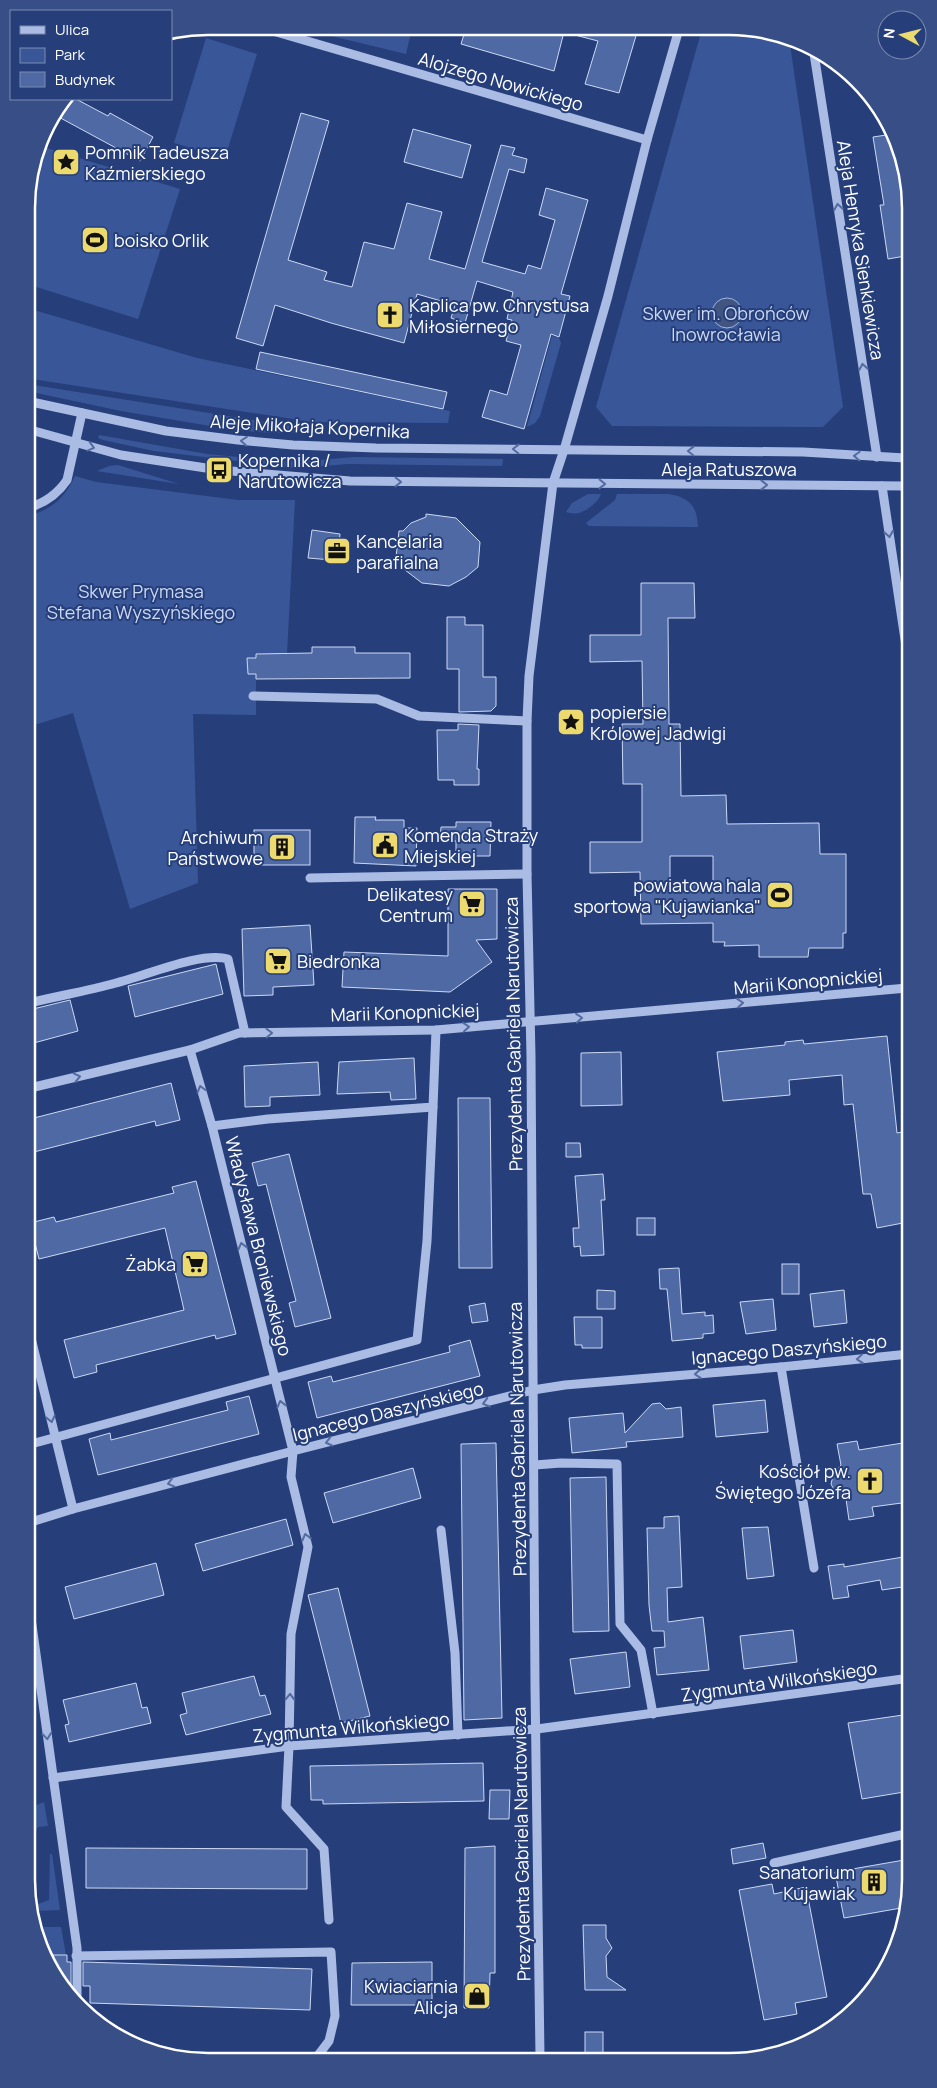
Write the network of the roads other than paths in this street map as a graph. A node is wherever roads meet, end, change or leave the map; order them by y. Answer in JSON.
{"nodes":[{"id":1,"x":290,"y":35,"type":"edge"},
{"id":2,"x":677,"y":35,"type":"edge"},
{"id":3,"x":815,"y":58,"type":"edge"},
{"id":4,"x":648,"y":140,"type":"junction"},
{"id":5,"x":35,"y":403,"type":"edge"},
{"id":6,"x":82,"y":413,"type":"junction"},
{"id":7,"x":35,"y":431,"type":"edge"},
{"id":8,"x":74,"y":442,"type":"junction"},
{"id":9,"x":564,"y":450,"type":"junction"},
{"id":10,"x":877,"y":457,"type":"junction"},
{"id":11,"x":902,"y":458,"type":"edge"},
{"id":12,"x":553,"y":484,"type":"junction"},
{"id":13,"x":882,"y":486,"type":"junction"},
{"id":14,"x":902,"y":486,"type":"edge"},
{"id":15,"x":35,"y":506,"type":"edge"},
{"id":16,"x":902,"y":619,"type":"edge"},
{"id":17,"x":254,"y":696,"type":"dead end"},
{"id":18,"x":527,"y":721,"type":"junction"},
{"id":19,"x":527,"y":874,"type":"junction"},
{"id":20,"x":310,"y":878,"type":"dead end"},
{"id":21,"x":902,"y":988,"type":"edge"},
{"id":22,"x":35,"y":1002,"type":"edge"},
{"id":23,"x":530,"y":1022,"type":"junction"},
{"id":24,"x":436,"y":1030,"type":"junction"},
{"id":25,"x":245,"y":1033,"type":"junction"},
{"id":26,"x":190,"y":1050,"type":"junction"},
{"id":27,"x":35,"y":1087,"type":"edge"},
{"id":28,"x":433,"y":1107,"type":"junction"},
{"id":29,"x":212,"y":1126,"type":"junction"},
{"id":30,"x":902,"y":1355,"type":"edge"},
{"id":31,"x":35,"y":1357,"type":"edge"},
{"id":32,"x":781,"y":1368,"type":"junction"},
{"id":33,"x":274,"y":1379,"type":"junction"},
{"id":34,"x":533,"y":1390,"type":"junction"},
{"id":35,"x":56,"y":1438,"type":"junction"},
{"id":36,"x":35,"y":1443,"type":"edge"},
{"id":37,"x":293,"y":1451,"type":"junction"},
{"id":38,"x":535,"y":1465,"type":"junction"},
{"id":39,"x":73,"y":1509,"type":"junction"},
{"id":40,"x":35,"y":1521,"type":"edge"},
{"id":41,"x":441,"y":1530,"type":"dead end"},
{"id":42,"x":814,"y":1568,"type":"dead end"},
{"id":43,"x":35,"y":1642,"type":"edge"},
{"id":44,"x":902,"y":1679,"type":"edge"},
{"id":45,"x":653,"y":1714,"type":"junction"},
{"id":46,"x":537,"y":1729,"type":"junction"},
{"id":47,"x":458,"y":1735,"type":"junction"},
{"id":48,"x":289,"y":1746,"type":"junction"},
{"id":49,"x":52,"y":1778,"type":"junction"},
{"id":50,"x":902,"y":1836,"type":"edge"},
{"id":51,"x":774,"y":1863,"type":"dead end"},
{"id":52,"x":329,"y":1920,"type":"dead end"},
{"id":53,"x":76,"y":1956,"type":"junction"},
{"id":54,"x":76,"y":1991,"type":"edge"},
{"id":55,"x":320,"y":2053,"type":"edge"},
{"id":56,"x":540,"y":2053,"type":"edge"}],
"edges":[{"from":1,"to":4,"type":"street","name":"Alojzego Nowickiego"},
{"from":2,"to":4,"type":"street","name":"Prezydenta Gabriela Narutowicza"},
{"from":10,"to":3,"type":"street","name":"Aleja Henryka Sienkiewicza","one_way":true},
{"from":4,"to":9,"type":"street","name":"Prezydenta Gabriela Narutowicza"},
{"from":5,"to":6,"type":"street","name":"Aleje Mikołaja Kopernika"},
{"from":6,"to":8,"type":"street"},
{"from":9,"to":6,"type":"street","name":"Aleje Mikołaja Kopernika","one_way":true},
{"from":7,"to":8,"type":"street"},
{"from":8,"to":12,"type":"street","one_way":true},
{"from":8,"to":15,"type":"street"},
{"from":10,"to":9,"type":"street","name":"Aleja Ratuszowa","one_way":true},
{"from":9,"to":12,"type":"street","name":"Prezydenta Gabriela Narutowicza"},
{"from":10,"to":11,"type":"street","name":"Aleja Ratuszowa"},
{"from":12,"to":13,"type":"street","name":"Aleja Ratuszowa","one_way":true},
{"from":12,"to":18,"type":"street","name":"Prezydenta Gabriela Narutowicza"},
{"from":13,"to":14,"type":"street","name":"Aleja Ratuszowa"},
{"from":13,"to":16,"type":"street","one_way":true},
{"from":17,"to":18,"type":"street"},
{"from":18,"to":19,"type":"street","name":"Prezydenta Gabriela Narutowicza"},
{"from":19,"to":20,"type":"street"},
{"from":19,"to":23,"type":"street","name":"Prezydenta Gabriela Narutowicza"},
{"from":23,"to":21,"type":"street","name":"Marii Konopnickiej","one_way":true},
{"from":22,"to":25,"type":"street"},
{"from":24,"to":23,"type":"street","name":"Marii Konopnickiej","one_way":true},
{"from":23,"to":34,"type":"street","name":"Prezydenta Gabriela Narutowicza"},
{"from":25,"to":24,"type":"street","name":"Marii Konopnickiej","one_way":true},
{"from":24,"to":28,"type":"street"},
{"from":25,"to":26,"type":"street","name":"Marii Konopnickiej"},
{"from":27,"to":26,"type":"street","name":"Marii Konopnickiej","one_way":true},
{"from":29,"to":26,"type":"street","name":"Władysława Broniewskiego","one_way":true},
{"from":28,"to":29,"type":"street"},
{"from":28,"to":33,"type":"street"},
{"from":33,"to":29,"type":"street","name":"Władysława Broniewskiego","one_way":true},
{"from":30,"to":32,"type":"street","name":"Ignacego Daszyńskiego","one_way":true},
{"from":31,"to":35,"type":"street","one_way":true},
{"from":32,"to":34,"type":"street","name":"Ignacego Daszyńskiego","one_way":true},
{"from":32,"to":42,"type":"street"},
{"from":33,"to":35,"type":"street"},
{"from":37,"to":33,"type":"street","name":"Władysława Broniewskiego","one_way":true},
{"from":34,"to":37,"type":"street","name":"Ignacego Daszyńskiego","one_way":true},
{"from":34,"to":38,"type":"street","name":"Prezydenta Gabriela Narutowicza"},
{"from":35,"to":36,"type":"street"},
{"from":35,"to":39,"type":"street"},
{"from":37,"to":39,"type":"street","name":"Ignacego Daszyńskiego","one_way":true},
{"from":48,"to":37,"type":"street","name":"Władysława Broniewskiego","one_way":true},
{"from":38,"to":45,"type":"street"},
{"from":38,"to":46,"type":"street","name":"Prezydenta Gabriela Narutowicza"},
{"from":39,"to":40,"type":"street","name":"Ignacego Daszyńskiego"},
{"from":41,"to":47,"type":"street"},
{"from":43,"to":49,"type":"street","one_way":true},
{"from":44,"to":45,"type":"street","name":"Zygmunta Wilkońskiego"},
{"from":45,"to":46,"type":"street","name":"Zygmunta Wilkońskiego"},
{"from":46,"to":47,"type":"street","name":"Zygmunta Wilkońskiego"},
{"from":46,"to":56,"type":"street","name":"Prezydenta Gabriela Narutowicza"},
{"from":47,"to":48,"type":"street","name":"Zygmunta Wilkońskiego"},
{"from":48,"to":49,"type":"street","name":"Zygmunta Wilkońskiego"},
{"from":48,"to":52,"type":"street","name":"Władysława Broniewskiego"},
{"from":49,"to":53,"type":"street"},
{"from":50,"to":51,"type":"street"},
{"from":53,"to":54,"type":"street"},
{"from":53,"to":55,"type":"street"}]}
